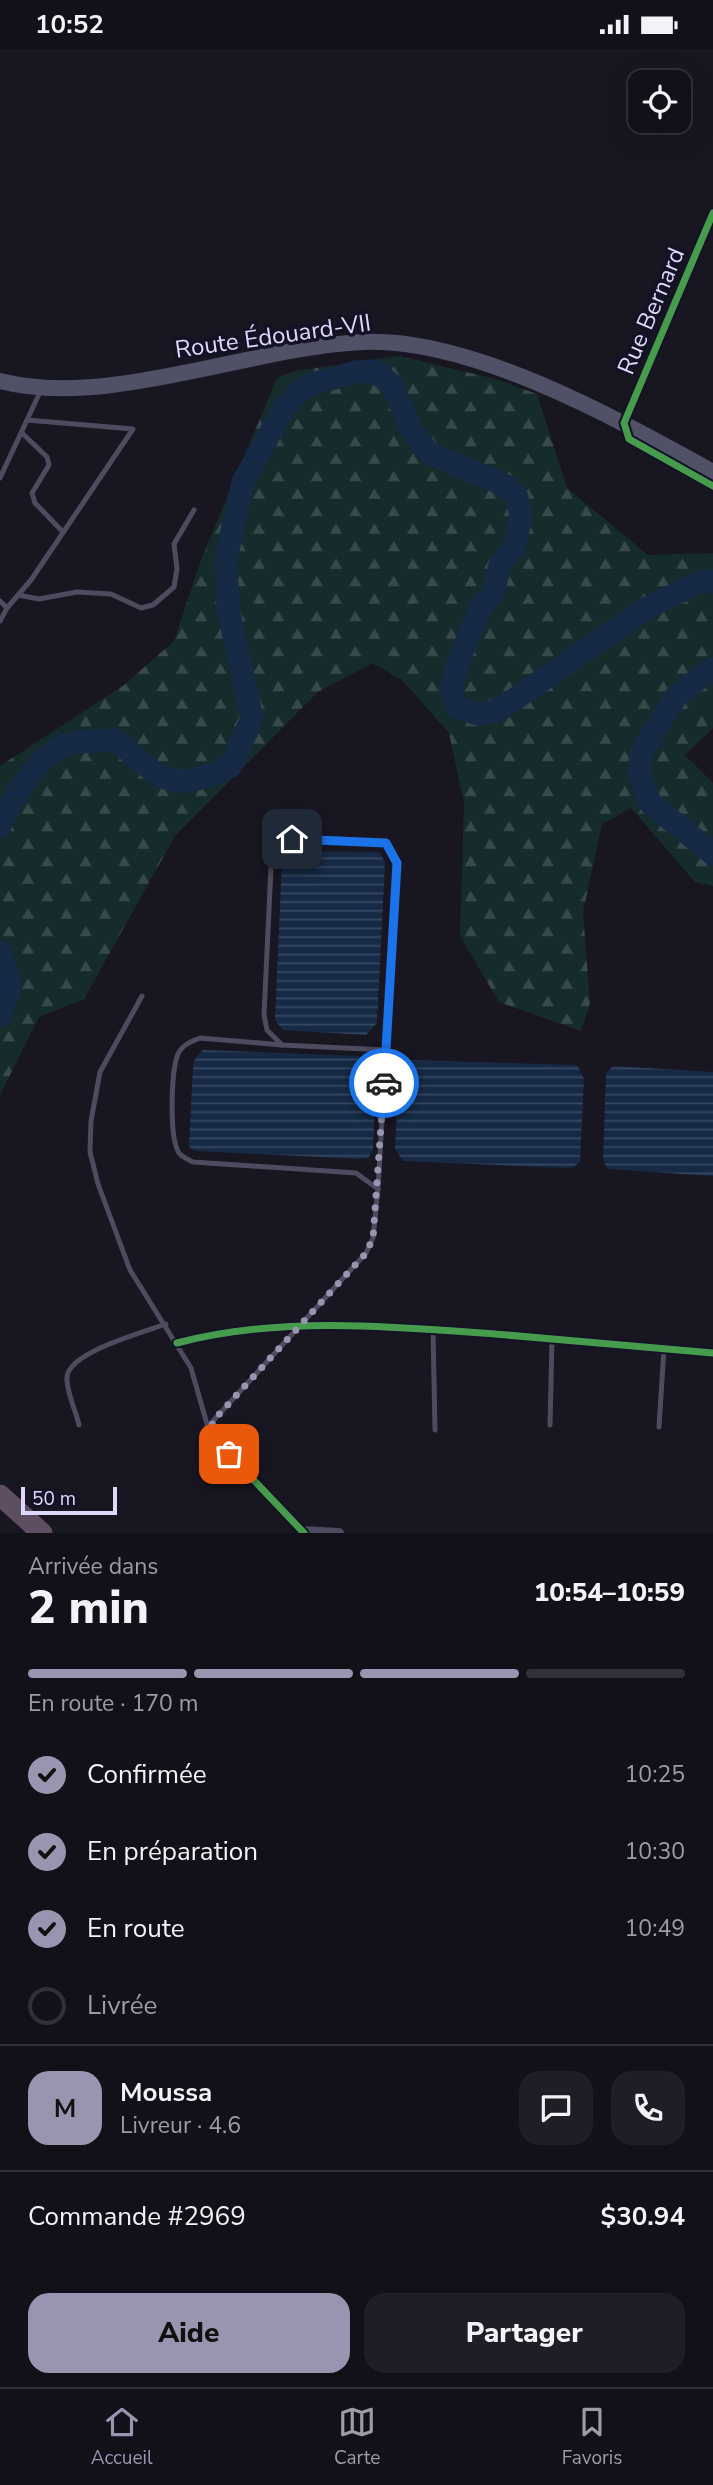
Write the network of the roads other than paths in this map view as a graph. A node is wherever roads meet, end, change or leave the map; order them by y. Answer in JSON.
{"nodes":[{"id":1,"x":713,"y":213,"type":"edge"},
{"id":2,"x":0,"y":381,"type":"edge"},
{"id":3,"x":42,"y":387,"type":"junction"},
{"id":4,"x":27,"y":420,"type":"junction"},
{"id":5,"x":624,"y":423,"type":"junction"},
{"id":6,"x":22,"y":433,"type":"junction"},
{"id":7,"x":713,"y":472,"type":"edge"},
{"id":8,"x":0,"y":478,"type":"edge"},
{"id":9,"x":194,"y":510,"type":"dead end"},
{"id":10,"x":64,"y":532,"type":"junction"},
{"id":11,"x":18,"y":596,"type":"junction"},
{"id":12,"x":0,"y":601,"type":"edge"},
{"id":13,"x":7,"y":608,"type":"junction"},
{"id":14,"x":0,"y":621,"type":"edge"},
{"id":15,"x":142,"y":996,"type":"dead end"},
{"id":16,"x":282,"y":1045,"type":"junction"},
{"id":17,"x":386,"y":1050,"type":"junction"},
{"id":18,"x":378,"y":1189,"type":"junction"},
{"id":19,"x":166,"y":1324,"type":"junction"},
{"id":20,"x":300,"y":1325,"type":"junction"},
{"id":21,"x":433,"y":1329,"type":"junction"},
{"id":22,"x":552,"y":1339,"type":"junction"},
{"id":23,"x":177,"y":1343,"type":"junction"},
{"id":24,"x":664,"y":1348,"type":"junction"},
{"id":25,"x":713,"y":1353,"type":"edge"},
{"id":26,"x":79,"y":1425,"type":"dead end"},
{"id":27,"x":550,"y":1425,"type":"dead end"},
{"id":28,"x":659,"y":1427,"type":"dead end"},
{"id":29,"x":435,"y":1430,"type":"dead end"},
{"id":30,"x":210,"y":1434,"type":"junction"},
{"id":31,"x":0,"y":1495,"type":"edge"},
{"id":32,"x":303,"y":1532,"type":"edge"},
{"id":33,"x":42,"y":1533,"type":"edge"},
{"id":34,"x":339,"y":1533,"type":"edge"}],
"edges":[{"from":1,"to":5,"type":"street","name":"Rue Bernard"},
{"from":2,"to":3,"type":"main road","name":"Route Édouard-VII"},
{"from":3,"to":4,"type":"lane"},
{"from":3,"to":5,"type":"main road","name":"Route Édouard-VII"},
{"from":4,"to":6,"type":"lane"},
{"from":4,"to":10,"type":"lane"},
{"from":5,"to":7,"type":"main road","name":"Route Édouard-VII"},
{"from":6,"to":8,"type":"lane"},
{"from":6,"to":10,"type":"lane"},
{"from":9,"to":11,"type":"lane"},
{"from":10,"to":11,"type":"lane"},
{"from":11,"to":13,"type":"lane"},
{"from":12,"to":13,"type":"lane"},
{"from":13,"to":14,"type":"lane"},
{"from":15,"to":19,"type":"lane"},
{"from":16,"to":17,"type":"lane"},
{"from":16,"to":17,"type":"lane"},
{"from":16,"to":18,"type":"lane"},
{"from":17,"to":18,"type":"lane"},
{"from":18,"to":20,"type":"lane"},
{"from":19,"to":23,"type":"lane"},
{"from":19,"to":26,"type":"lane"},
{"from":20,"to":21,"type":"street"},
{"from":20,"to":23,"type":"street"},
{"from":20,"to":30,"type":"lane"},
{"from":21,"to":22,"type":"street"},
{"from":21,"to":29,"type":"lane"},
{"from":22,"to":24,"type":"street"},
{"from":22,"to":27,"type":"lane"},
{"from":23,"to":30,"type":"lane"},
{"from":24,"to":25,"type":"street"},
{"from":24,"to":28,"type":"lane"},
{"from":30,"to":32,"type":"street"},
{"from":31,"to":33,"type":"highway"},
{"from":32,"to":34,"type":"street"}]}
